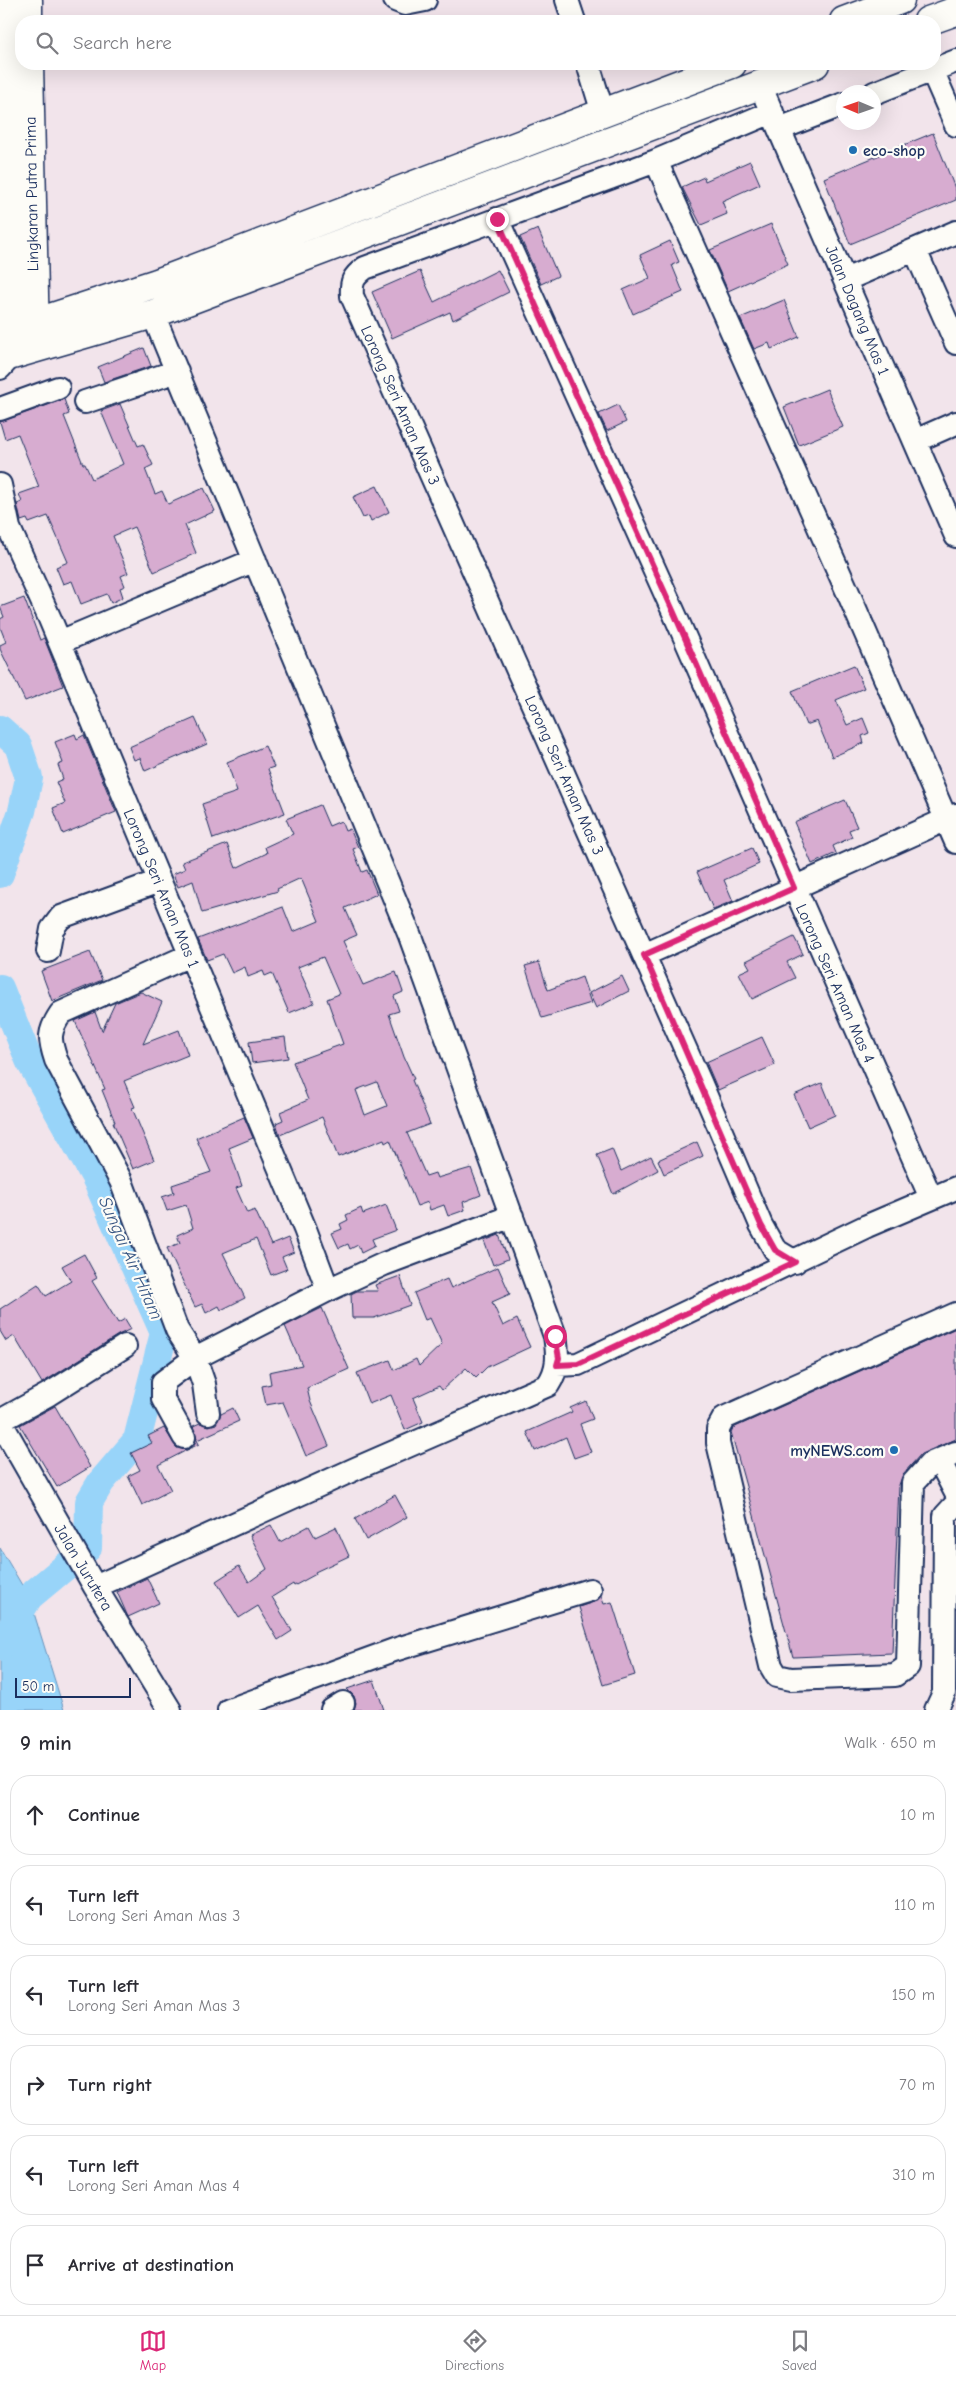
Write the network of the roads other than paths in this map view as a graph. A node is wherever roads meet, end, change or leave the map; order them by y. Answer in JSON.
{"nodes":[{"id":1,"x":5,"y":0,"type":"edge"},
{"id":2,"x":28,"y":0,"type":"edge"},
{"id":3,"x":395,"y":0,"type":"edge"},
{"id":4,"x":425,"y":0,"type":"edge"},
{"id":5,"x":567,"y":0,"type":"edge"},
{"id":6,"x":900,"y":0,"type":"edge"},
{"id":7,"x":956,"y":10,"type":"edge"},
{"id":8,"x":28,"y":15,"type":"edge"},
{"id":9,"x":572,"y":15,"type":"edge"},
{"id":10,"x":860,"y":15,"type":"edge"},
{"id":11,"x":941,"y":16,"type":"edge"},
{"id":12,"x":956,"y":61,"type":"edge"},
{"id":13,"x":941,"y":67,"type":"edge"},
{"id":14,"x":29,"y":70,"type":"edge"},
{"id":15,"x":590,"y":70,"type":"edge"},
{"id":16,"x":716,"y":70,"type":"edge"},
{"id":17,"x":798,"y":70,"type":"edge"},
{"id":18,"x":932,"y":70,"type":"joint"},
{"id":19,"x":760,"y":84,"type":"junction"},
{"id":20,"x":881,"y":90,"type":"edge"},
{"id":21,"x":836,"y":106,"type":"edge"},
{"id":22,"x":603,"y":113,"type":"junction"},
{"id":23,"x":776,"y":120,"type":"junction"},
{"id":24,"x":956,"y":125,"type":"edge"},
{"id":25,"x":656,"y":161,"type":"junction"},
{"id":26,"x":497,"y":219,"type":"junction"},
{"id":27,"x":956,"y":232,"type":"edge"},
{"id":28,"x":915,"y":250,"type":"junction"},
{"id":29,"x":845,"y":280,"type":"junction"},
{"id":30,"x":153,"y":314,"type":"junction"},
{"id":31,"x":956,"y":343,"type":"edge"},
{"id":32,"x":13,"y":346,"type":"edge"},
{"id":33,"x":177,"y":371,"type":"junction"},
{"id":34,"x":58,"y":388,"type":"dead end"},
{"id":35,"x":85,"y":402,"type":"dead end"},
{"id":36,"x":0,"y":409,"type":"edge"},
{"id":37,"x":956,"y":423,"type":"edge"},
{"id":38,"x":915,"y":441,"type":"junction"},
{"id":39,"x":0,"y":485,"type":"edge"},
{"id":40,"x":956,"y":536,"type":"edge"},
{"id":41,"x":255,"y":560,"type":"junction"},
{"id":42,"x":60,"y":642,"type":"junction"},
{"id":43,"x":951,"y":817,"type":"edge"},
{"id":44,"x":956,"y":842,"type":"edge"},
{"id":45,"x":159,"y":881,"type":"junction"},
{"id":46,"x":794,"y":888,"type":"junction"},
{"id":47,"x":48,"y":951,"type":"dead end"},
{"id":48,"x":190,"y":955,"type":"junction"},
{"id":49,"x":644,"y":955,"type":"junction"},
{"id":50,"x":956,"y":1188,"type":"edge"},
{"id":51,"x":931,"y":1198,"type":"junction"},
{"id":52,"x":512,"y":1216,"type":"junction"},
{"id":53,"x":795,"y":1262,"type":"junction"},
{"id":54,"x":328,"y":1290,"type":"junction"},
{"id":55,"x":956,"y":1314,"type":"edge"},
{"id":56,"x":125,"y":1346,"type":"dead end"},
{"id":57,"x":195,"y":1358,"type":"junction"},
{"id":58,"x":557,"y":1365,"type":"junction"},
{"id":59,"x":208,"y":1413,"type":"dead end"},
{"id":60,"x":0,"y":1421,"type":"edge"},
{"id":61,"x":184,"y":1437,"type":"dead end"},
{"id":62,"x":947,"y":1457,"type":"edge"},
{"id":63,"x":956,"y":1493,"type":"edge"},
{"id":64,"x":956,"y":1504,"type":"edge"},
{"id":65,"x":95,"y":1587,"type":"junction"},
{"id":66,"x":590,"y":1590,"type":"dead end"},
{"id":67,"x":911,"y":1617,"type":"junction"},
{"id":68,"x":945,"y":1618,"type":"junction"},
{"id":69,"x":170,"y":1710,"type":"edge"},
{"id":70,"x":229,"y":1710,"type":"edge"},
{"id":71,"x":936,"y":1710,"type":"edge"}],
"edges":[{"from":1,"to":32,"type":"main road","name":"Lingkaran Putra Prima"},
{"from":2,"to":8,"type":"main road"},
{"from":3,"to":4,"type":"street"},
{"from":5,"to":9,"type":"street"},
{"from":6,"to":10,"type":"main road"},
{"from":7,"to":11,"type":"main road"},
{"from":12,"to":13,"type":"street"},
{"from":14,"to":32,"type":"main road","name":"Lingkaran Putra Prima"},
{"from":15,"to":22,"type":"street"},
{"from":16,"to":22,"type":"main road"},
{"from":17,"to":19,"type":"main road"},
{"from":18,"to":20,"type":"street"},
{"from":18,"to":24,"type":"street"},
{"from":19,"to":23,"type":"street","name":"Jalan Dagang Mas 1"},
{"from":19,"to":30,"type":"main road"},
{"from":21,"to":23,"type":"street"},
{"from":22,"to":32,"type":"main road"},
{"from":23,"to":25,"type":"street"},
{"from":23,"to":29,"type":"street","name":"Jalan Dagang Mas 1"},
{"from":25,"to":26,"type":"street"},
{"from":25,"to":43,"type":"street"},
{"from":26,"to":46,"type":"street","name":"Lorong Seri Aman Mas 4"},
{"from":26,"to":49,"type":"street","name":"Lorong Seri Aman Mas 3"},
{"from":27,"to":28,"type":"street"},
{"from":28,"to":29,"type":"street"},
{"from":28,"to":31,"type":"street"},
{"from":29,"to":38,"type":"street","name":"Jalan Dagang Mas 1"},
{"from":30,"to":32,"type":"main road"},
{"from":30,"to":33,"type":"street"},
{"from":33,"to":35,"type":"street"},
{"from":33,"to":41,"type":"street"},
{"from":34,"to":36,"type":"street"},
{"from":37,"to":38,"type":"street"},
{"from":38,"to":40,"type":"street","name":"Jalan Dagang Mas 1"},
{"from":39,"to":42,"type":"street","name":"Lorong Seri Aman Mas 1"},
{"from":41,"to":42,"type":"street"},
{"from":41,"to":52,"type":"street"},
{"from":42,"to":45,"type":"street","name":"Lorong Seri Aman Mas 1"},
{"from":43,"to":44,"type":"street"},
{"from":43,"to":46,"type":"street"},
{"from":45,"to":47,"type":"street"},
{"from":45,"to":48,"type":"street","name":"Lorong Seri Aman Mas 1"},
{"from":46,"to":49,"type":"street"},
{"from":46,"to":51,"type":"street","name":"Lorong Seri Aman Mas 4"},
{"from":48,"to":54,"type":"street","name":"Lorong Seri Aman Mas 1"},
{"from":48,"to":57,"type":"street"},
{"from":49,"to":53,"type":"street","name":"Lorong Seri Aman Mas 3"},
{"from":50,"to":51,"type":"street"},
{"from":51,"to":53,"type":"street"},
{"from":52,"to":54,"type":"street"},
{"from":52,"to":58,"type":"street"},
{"from":53,"to":58,"type":"street"},
{"from":54,"to":57,"type":"street"},
{"from":55,"to":67,"type":"street"},
{"from":56,"to":60,"type":"street"},
{"from":57,"to":59,"type":"street"},
{"from":57,"to":61,"type":"street"},
{"from":58,"to":65,"type":"street"},
{"from":60,"to":65,"type":"street","name":"Jalan Jurutera"},
{"from":62,"to":63,"type":"street"},
{"from":62,"to":67,"type":"street"},
{"from":64,"to":68,"type":"street"},
{"from":65,"to":69,"type":"street","name":"Jalan Jurutera"},
{"from":66,"to":70,"type":"street"},
{"from":67,"to":68,"type":"street"},
{"from":68,"to":71,"type":"street"}]}
